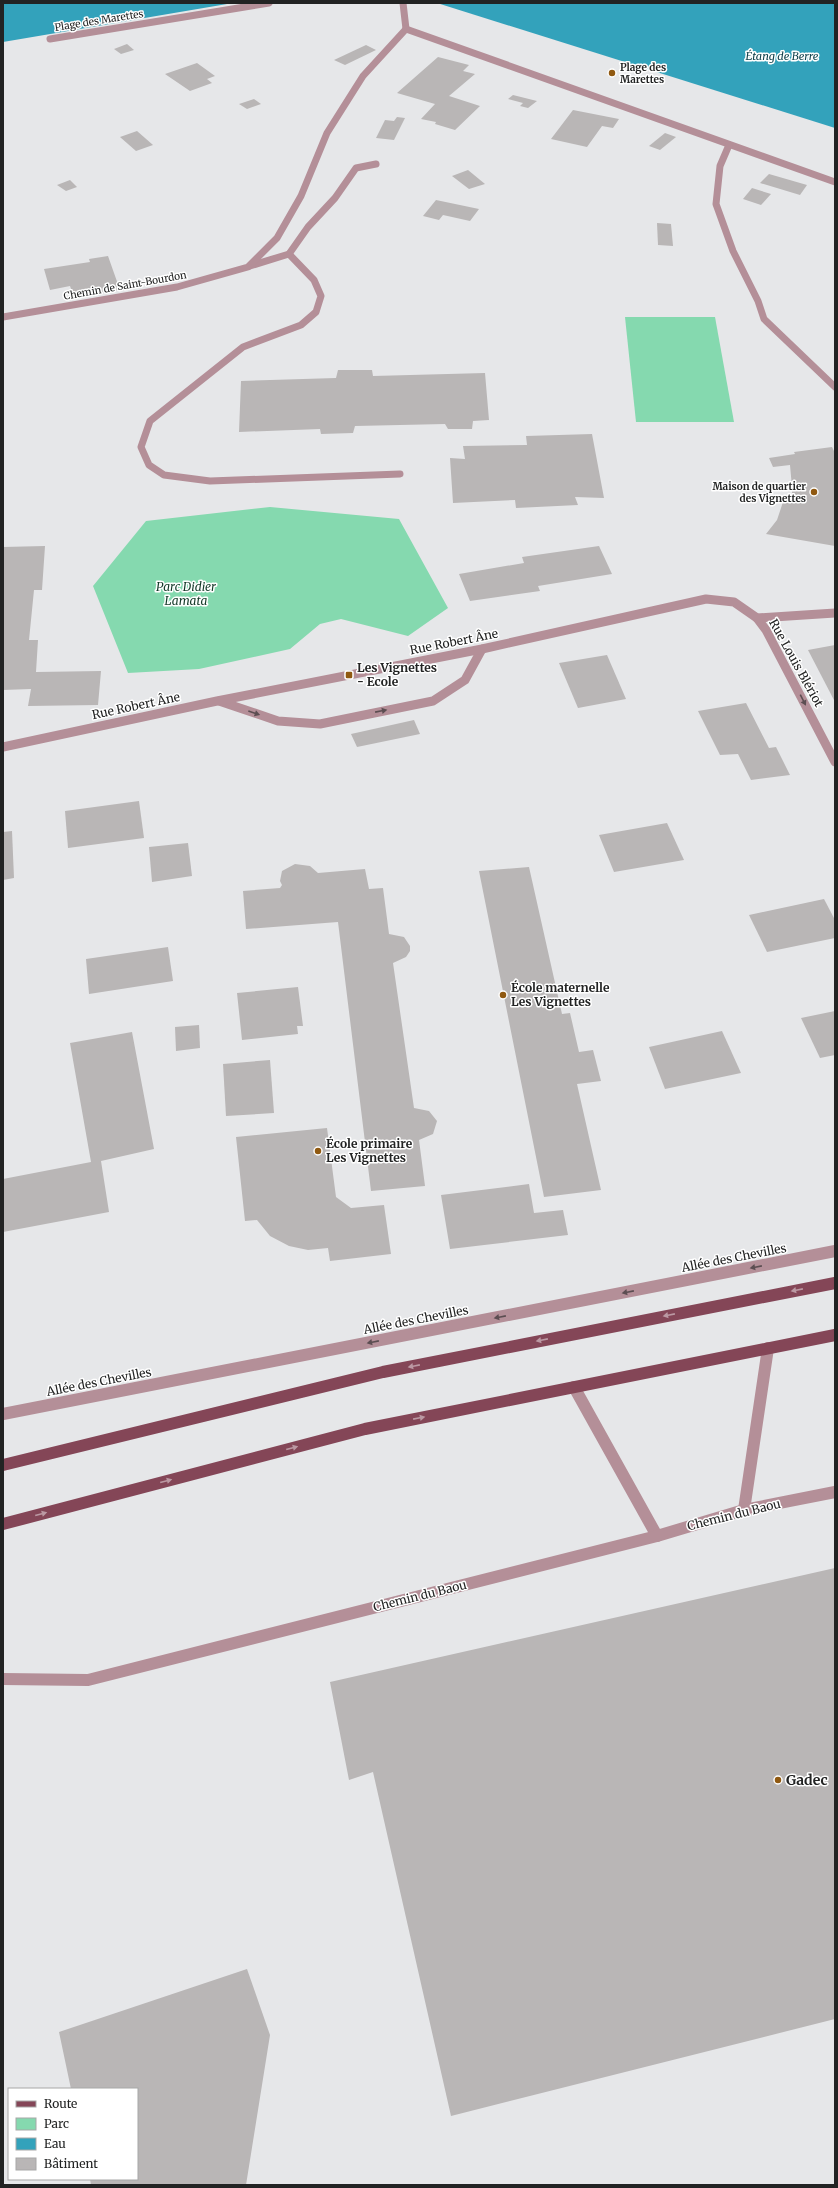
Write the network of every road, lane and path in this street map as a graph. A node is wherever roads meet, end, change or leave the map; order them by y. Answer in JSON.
{"nodes":[{"id":1,"x":269,"y":3,"type":"edge"},
{"id":2,"x":404,"y":3,"type":"edge"},
{"id":3,"x":406,"y":28,"type":"junction"},
{"id":4,"x":50,"y":38,"type":"dead end"},
{"id":5,"x":730,"y":146,"type":"junction"},
{"id":6,"x":376,"y":164,"type":"dead end"},
{"id":7,"x":835,"y":182,"type":"edge"},
{"id":8,"x":289,"y":254,"type":"junction"},
{"id":9,"x":248,"y":267,"type":"junction"},
{"id":10,"x":3,"y":317,"type":"edge"},
{"id":11,"x":835,"y":386,"type":"edge"},
{"id":12,"x":400,"y":474,"type":"dead end"},
{"id":13,"x":835,"y":613,"type":"edge"},
{"id":14,"x":757,"y":618,"type":"junction"},
{"id":15,"x":482,"y":649,"type":"junction"},
{"id":16,"x":217,"y":701,"type":"junction"},
{"id":17,"x":3,"y":747,"type":"edge"},
{"id":18,"x":835,"y":762,"type":"edge"},
{"id":19,"x":835,"y":1251,"type":"edge"},
{"id":20,"x":835,"y":1283,"type":"edge"},
{"id":21,"x":835,"y":1335,"type":"edge"},
{"id":22,"x":768,"y":1348,"type":"junction"},
{"id":23,"x":574,"y":1387,"type":"junction"},
{"id":24,"x":3,"y":1414,"type":"edge"},
{"id":25,"x":3,"y":1465,"type":"edge"},
{"id":26,"x":835,"y":1492,"type":"edge"},
{"id":27,"x":744,"y":1510,"type":"junction"},
{"id":28,"x":3,"y":1524,"type":"edge"},
{"id":29,"x":657,"y":1536,"type":"junction"},
{"id":30,"x":3,"y":1679,"type":"edge"}],
"edges":[{"from":1,"to":4,"type":"street","name":"Plage des Marettes"},
{"from":2,"to":3,"type":"street"},
{"from":3,"to":5,"type":"street"},
{"from":3,"to":9,"type":"street","name":"Chemin de Saint-Bourdon"},
{"from":5,"to":7,"type":"street"},
{"from":5,"to":11,"type":"street"},
{"from":6,"to":8,"type":"street"},
{"from":8,"to":9,"type":"street"},
{"from":8,"to":12,"type":"street"},
{"from":9,"to":10,"type":"street","name":"Chemin de Saint-Bourdon"},
{"from":13,"to":14,"type":"street"},
{"from":14,"to":15,"type":"street","name":"Rue Robert Âne"},
{"from":14,"to":18,"type":"street","name":"Rue Louis Blériot","one_way":true},
{"from":15,"to":16,"type":"street","name":"Rue Robert Âne"},
{"from":16,"to":15,"type":"street","one_way":true},
{"from":16,"to":17,"type":"street","name":"Rue Robert Âne"},
{"from":19,"to":24,"type":"street","name":"Allée des Chevilles","one_way":true},
{"from":20,"to":25,"type":"main road","one_way":true},
{"from":21,"to":22,"type":"main road"},
{"from":22,"to":23,"type":"main road"},
{"from":22,"to":27,"type":"street"},
{"from":28,"to":23,"type":"main road","one_way":true},
{"from":23,"to":29,"type":"street"},
{"from":26,"to":27,"type":"street","name":"Chemin du Baou"},
{"from":27,"to":29,"type":"street","name":"Chemin du Baou"},
{"from":29,"to":30,"type":"street","name":"Chemin du Baou"}]}
